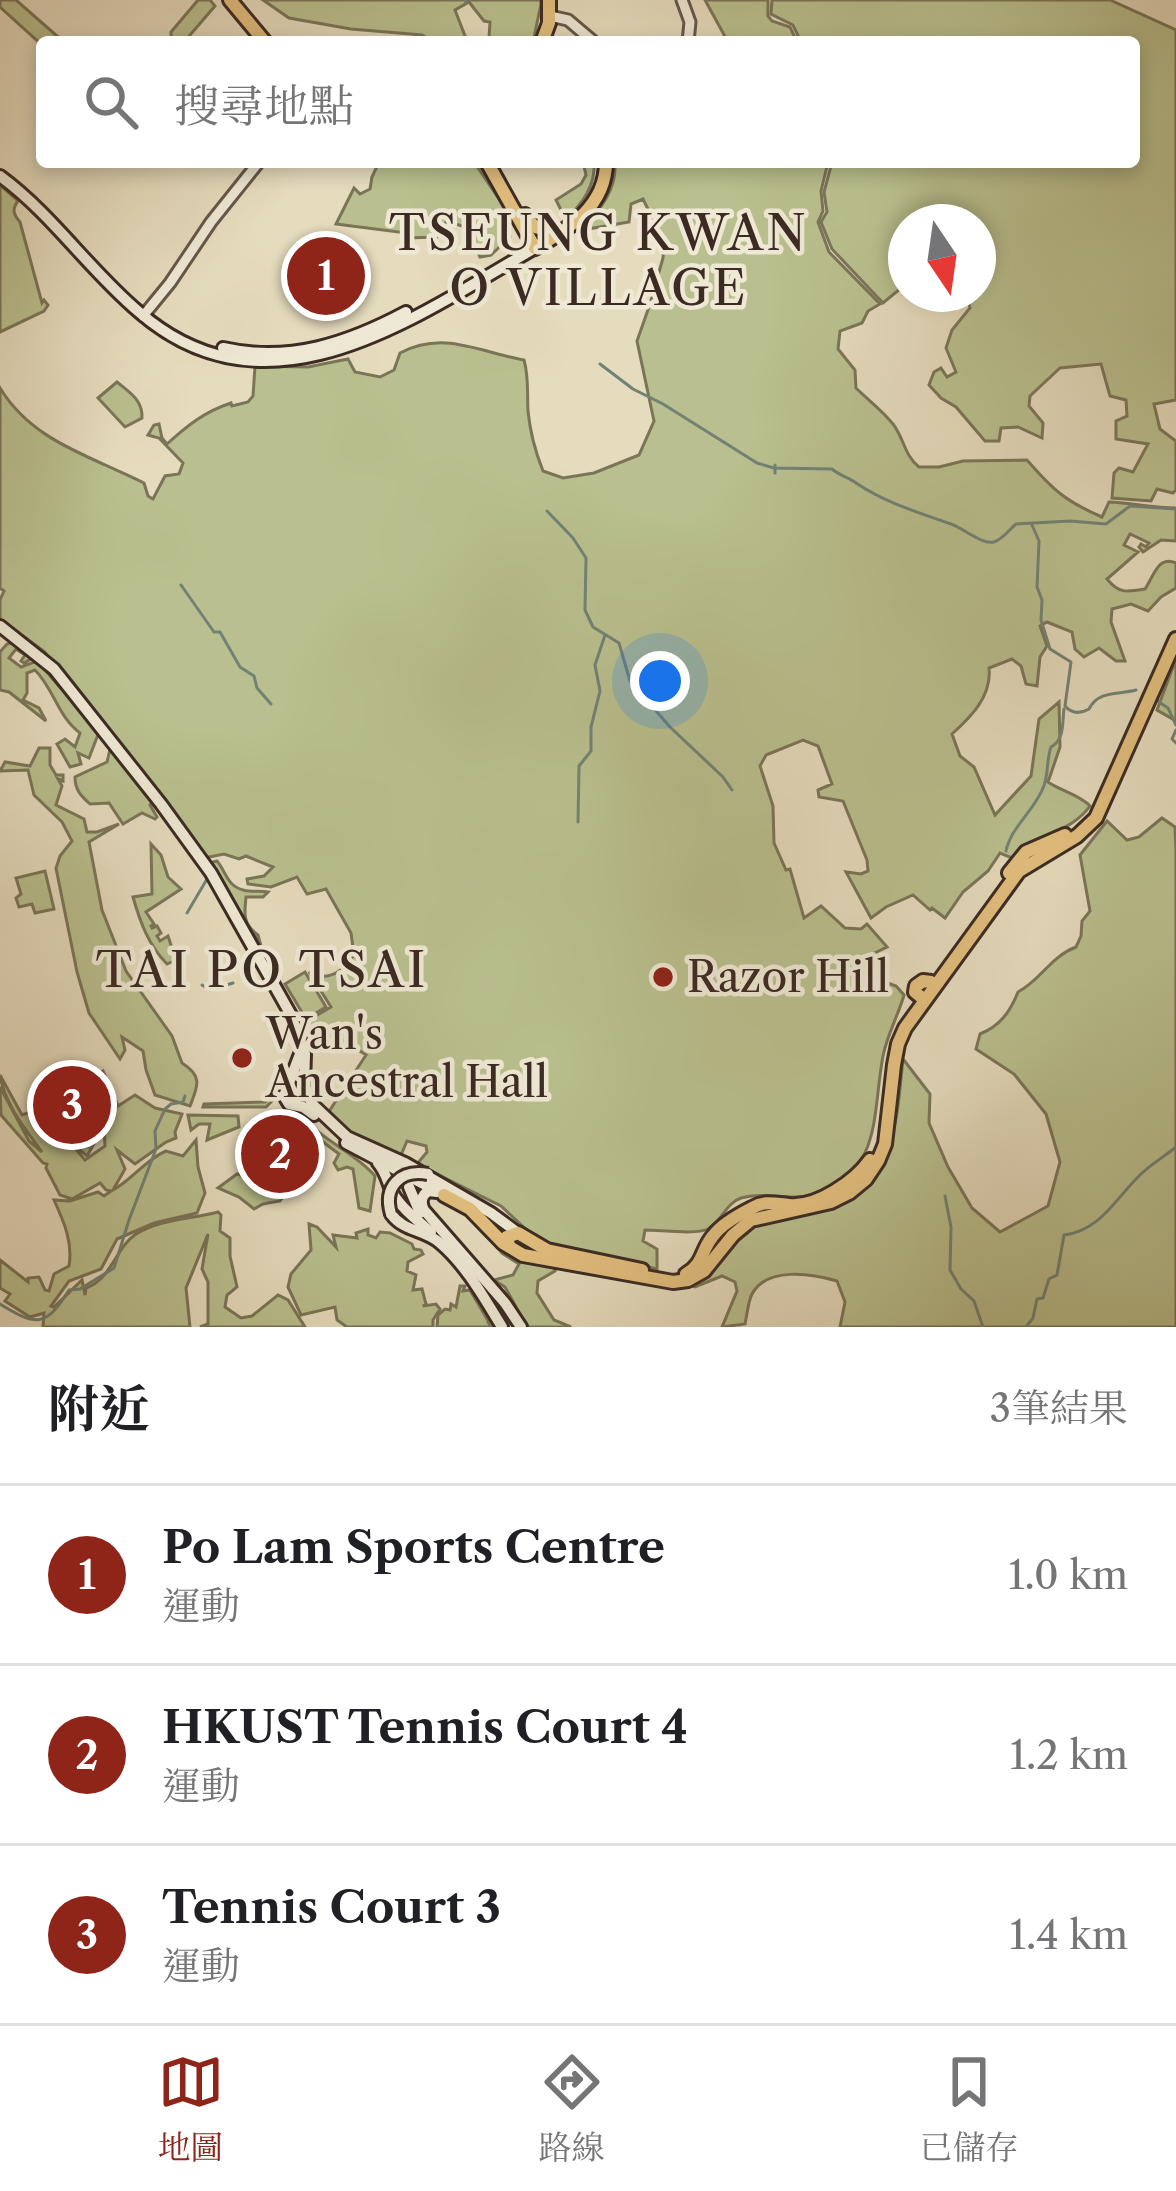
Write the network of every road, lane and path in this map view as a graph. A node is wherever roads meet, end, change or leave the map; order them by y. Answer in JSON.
{"nodes":[{"id":1,"x":226,"y":0,"type":"edge"},
{"id":2,"x":549,"y":0,"type":"edge"},
{"id":3,"x":682,"y":0,"type":"edge"},
{"id":4,"x":550,"y":16,"type":"junction"},
{"id":5,"x":256,"y":36,"type":"edge"},
{"id":6,"x":544,"y":36,"type":"edge"},
{"id":7,"x":587,"y":36,"type":"edge"},
{"id":8,"x":688,"y":36,"type":"edge"},
{"id":9,"x":251,"y":168,"type":"edge"},
{"id":10,"x":494,"y":168,"type":"edge"},
{"id":11,"x":495,"y":168,"type":"edge"},
{"id":12,"x":606,"y":168,"type":"edge"},
{"id":13,"x":0,"y":172,"type":"edge"},
{"id":14,"x":525,"y":215,"type":"junction"},
{"id":15,"x":557,"y":231,"type":"junction"},
{"id":16,"x":536,"y":244,"type":"junction"},
{"id":17,"x":143,"y":313,"type":"junction"},
{"id":18,"x":0,"y":626,"type":"edge"},
{"id":19,"x":1176,"y":628,"type":"edge"},
{"id":20,"x":1176,"y":639,"type":"edge"},
{"id":21,"x":1029,"y":857,"type":"junction"},
{"id":22,"x":302,"y":1048,"type":"junction"},
{"id":23,"x":285,"y":1089,"type":"junction"},
{"id":24,"x":304,"y":1096,"type":"junction"},
{"id":25,"x":350,"y":1139,"type":"junction"},
{"id":26,"x":366,"y":1156,"type":"junction"},
{"id":27,"x":390,"y":1161,"type":"dead end"},
{"id":28,"x":423,"y":1184,"type":"junction"},
{"id":29,"x":409,"y":1187,"type":"dead end"},
{"id":30,"x":442,"y":1187,"type":"junction"},
{"id":31,"x":390,"y":1188,"type":"junction"},
{"id":32,"x":755,"y":1213,"type":"junction"},
{"id":33,"x":518,"y":1233,"type":"junction"},
{"id":34,"x":445,"y":1248,"type":"junction"},
{"id":35,"x":514,"y":1251,"type":"junction"},
{"id":36,"x":464,"y":1258,"type":"junction"},
{"id":37,"x":517,"y":1323,"type":"edge"},
{"id":38,"x":502,"y":1327,"type":"edge"}],
"edges":[{"from":1,"to":5,"type":"main road"},
{"from":2,"to":4,"type":"main road"},
{"from":3,"to":8,"type":"street"},
{"from":4,"to":6,"type":"main road"},
{"from":4,"to":7,"type":"street"},
{"from":9,"to":17,"type":"street"},
{"from":10,"to":16,"type":"main road"},
{"from":11,"to":14,"type":"main road"},
{"from":12,"to":15,"type":"main road"},
{"from":13,"to":17,"type":"main road"},
{"from":14,"to":15,"type":"main road"},
{"from":14,"to":16,"type":"main road"},
{"from":15,"to":16,"type":"main road"},
{"from":16,"to":17,"type":"main road"},
{"from":18,"to":22,"type":"main road"},
{"from":19,"to":21,"type":"main road"},
{"from":20,"to":21,"type":"main road"},
{"from":21,"to":32,"type":"main road"},
{"from":22,"to":23,"type":"main road"},
{"from":22,"to":24,"type":"main road"},
{"from":23,"to":24,"type":"main road"},
{"from":23,"to":24,"type":"main road"},
{"from":24,"to":25,"type":"main road"},
{"from":24,"to":26,"type":"main road"},
{"from":25,"to":27,"type":"main road"},
{"from":25,"to":33,"type":"main road"},
{"from":26,"to":28,"type":"main road"},
{"from":26,"to":31,"type":"main road"},
{"from":28,"to":30,"type":"main road"},
{"from":28,"to":31,"type":"main road"},
{"from":29,"to":36,"type":"main road"},
{"from":30,"to":33,"type":"main road"},
{"from":30,"to":34,"type":"main road","bridge":true},
{"from":30,"to":35,"type":"main road"},
{"from":30,"to":36,"type":"main road"},
{"from":31,"to":34,"type":"main road"},
{"from":32,"to":33,"type":"main road"},
{"from":32,"to":35,"type":"main road"},
{"from":33,"to":35,"type":"main road"},
{"from":34,"to":38,"type":"main road"},
{"from":36,"to":37,"type":"main road"}]}
